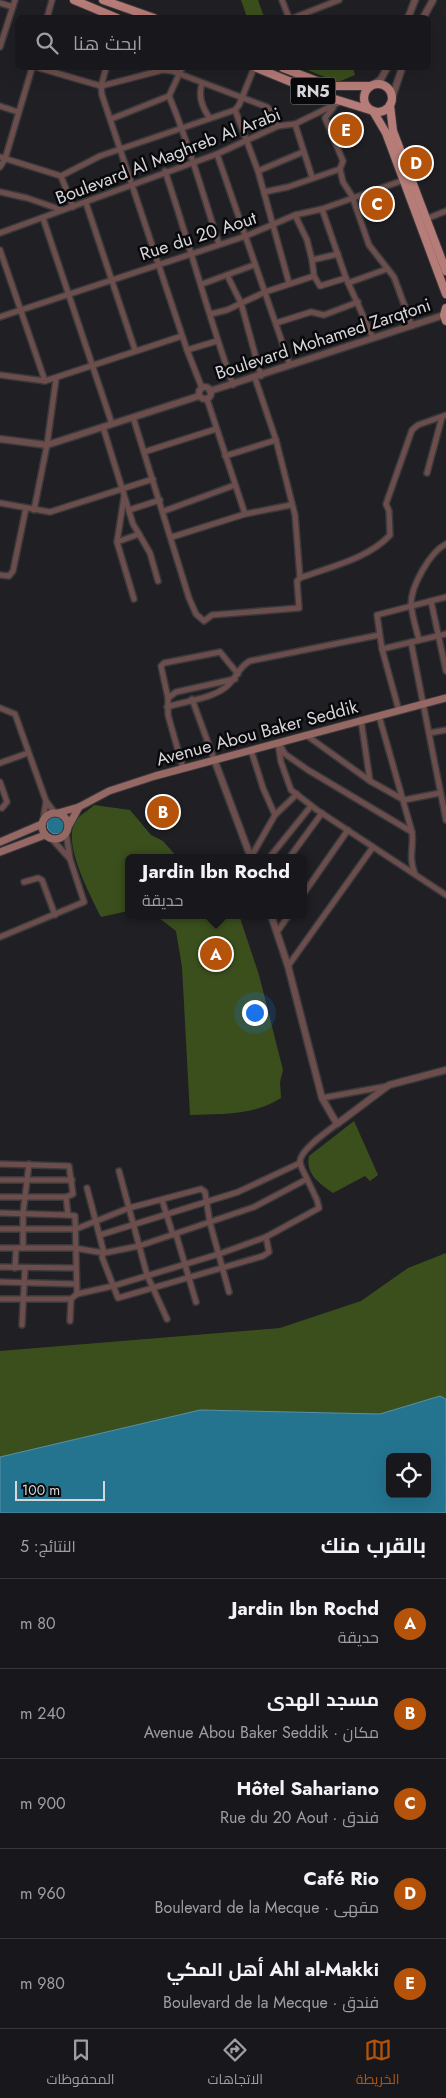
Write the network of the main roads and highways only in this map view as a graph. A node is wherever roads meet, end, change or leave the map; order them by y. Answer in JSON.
{"nodes":[{"id":1,"x":74,"y":0,"type":"edge"},
{"id":2,"x":103,"y":0,"type":"edge"},
{"id":3,"x":118,"y":2,"type":"edge"},
{"id":4,"x":110,"y":15,"type":"edge"},
{"id":5,"x":147,"y":15,"type":"edge"},
{"id":6,"x":261,"y":70,"type":"edge"},
{"id":7,"x":288,"y":70,"type":"edge"},
{"id":8,"x":371,"y":86,"type":"junction"},
{"id":9,"x":391,"y":101,"type":"junction"},
{"id":10,"x":371,"y":110,"type":"junction"},
{"id":11,"x":446,"y":271,"type":"edge"},
{"id":12,"x":446,"y":294,"type":"edge"},
{"id":13,"x":446,"y":698,"type":"edge"},
{"id":14,"x":79,"y":807,"type":"junction"},
{"id":15,"x":57,"y":813,"type":"junction"},
{"id":16,"x":42,"y":823,"type":"junction"},
{"id":17,"x":67,"y":830,"type":"junction"},
{"id":18,"x":48,"y":837,"type":"junction"},
{"id":19,"x":0,"y":842,"type":"edge"},
{"id":20,"x":0,"y":852,"type":"edge"}],
"edges":[{"from":1,"to":4,"type":"main road"},
{"from":2,"to":3,"type":"main road"},
{"from":3,"to":5,"type":"main road"},
{"from":6,"to":10,"type":"main road","number":"RN5"},
{"from":7,"to":8,"type":"main road","number":"RN5"},
{"from":8,"to":9,"type":"main road"},
{"from":8,"to":10,"type":"main road"},
{"from":9,"to":10,"type":"main road"},
{"from":9,"to":11,"type":"main road"},
{"from":10,"to":12,"type":"main road"},
{"from":13,"to":14,"type":"main road","name":"Avenue Abou Baker Seddik"},
{"from":14,"to":15,"type":"main road","name":"Avenue Abou Baker Seddik"},
{"from":14,"to":17,"type":"main road"},
{"from":15,"to":16,"type":"main road"},
{"from":15,"to":17,"type":"main road"},
{"from":16,"to":18,"type":"main road"},
{"from":16,"to":19,"type":"main road"},
{"from":17,"to":18,"type":"main road"},
{"from":18,"to":20,"type":"main road"}]}
